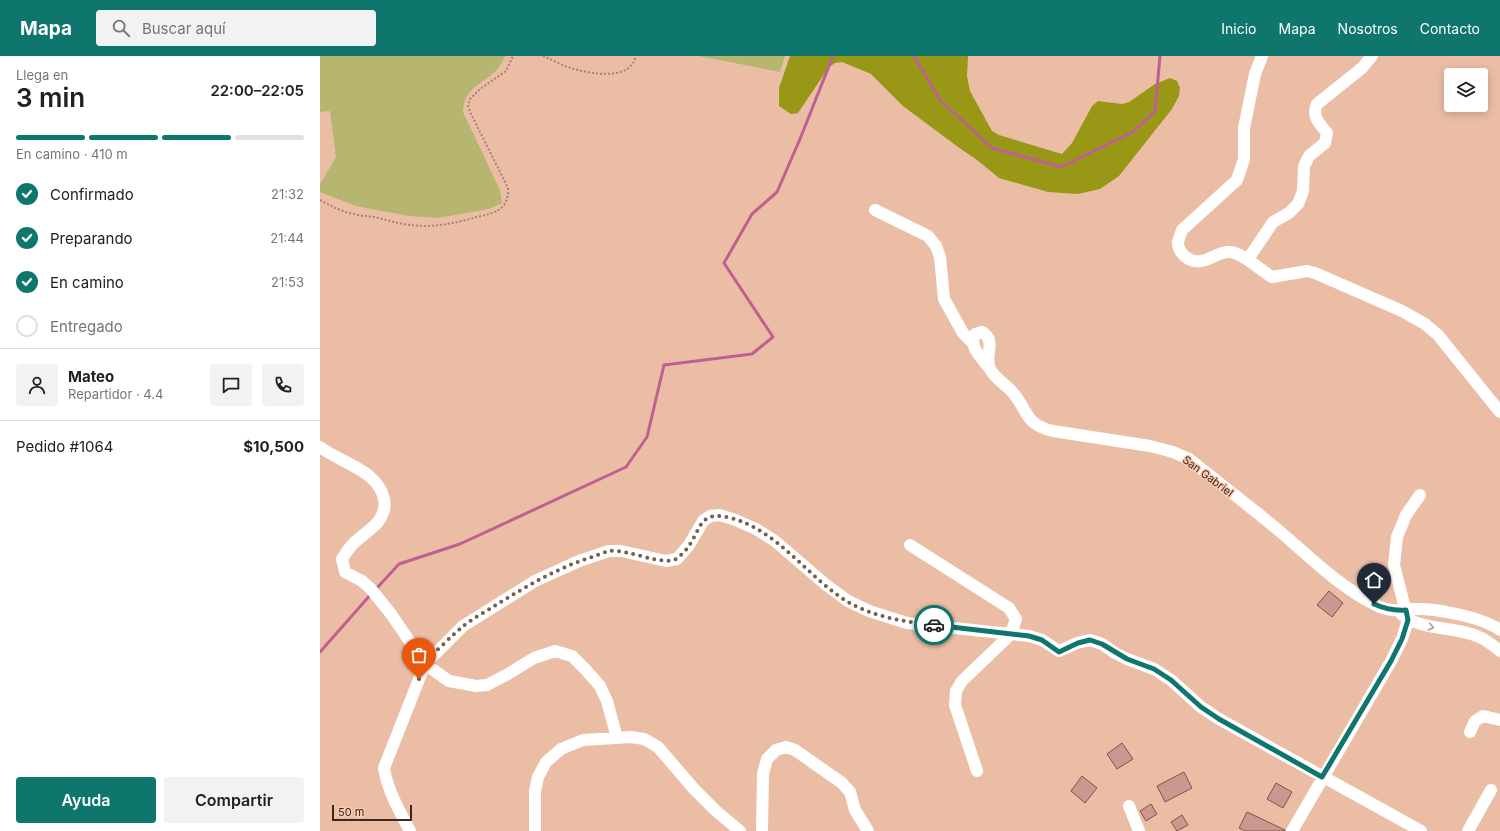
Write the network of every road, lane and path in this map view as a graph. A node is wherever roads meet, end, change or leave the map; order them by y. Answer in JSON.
{"nodes":[{"id":1,"x":513,"y":56,"type":"edge"},
{"id":2,"x":543,"y":56,"type":"edge"},
{"id":3,"x":636,"y":56,"type":"edge"},
{"id":4,"x":1262,"y":56,"type":"edge"},
{"id":5,"x":1372,"y":56,"type":"edge"},
{"id":6,"x":320,"y":200,"type":"edge"},
{"id":7,"x":874,"y":210,"type":"dead end"},
{"id":8,"x":1248,"y":260,"type":"junction"},
{"id":9,"x":1500,"y":412,"type":"edge"},
{"id":10,"x":320,"y":447,"type":"edge"},
{"id":11,"x":1420,"y":495,"type":"dead end"},
{"id":12,"x":910,"y":545,"type":"dead end"},
{"id":13,"x":1403,"y":613,"type":"junction"},
{"id":14,"x":1500,"y":630,"type":"edge"},
{"id":15,"x":1011,"y":634,"type":"junction"},
{"id":16,"x":1500,"y":651,"type":"edge"},
{"id":17,"x":425,"y":664,"type":"junction"},
{"id":18,"x":1500,"y":720,"type":"edge"},
{"id":19,"x":1470,"y":732,"type":"dead end"},
{"id":20,"x":617,"y":738,"type":"junction"},
{"id":21,"x":977,"y":771,"type":"dead end"},
{"id":22,"x":1322,"y":777,"type":"junction"},
{"id":23,"x":1491,"y":790,"type":"dead end"},
{"id":24,"x":1129,"y":806,"type":"dead end"},
{"id":25,"x":410,"y":831,"type":"edge"},
{"id":26,"x":535,"y":831,"type":"edge"},
{"id":27,"x":740,"y":831,"type":"edge"},
{"id":28,"x":762,"y":831,"type":"edge"},
{"id":29,"x":868,"y":831,"type":"edge"},
{"id":30,"x":1139,"y":831,"type":"edge"},
{"id":31,"x":1292,"y":831,"type":"edge"},
{"id":32,"x":1422,"y":831,"type":"edge"},
{"id":33,"x":1468,"y":831,"type":"edge"}],
"edges":[{"from":1,"to":6,"type":"path"},
{"from":2,"to":3,"type":"path"},
{"from":4,"to":8,"type":"street"},
{"from":5,"to":8,"type":"street"},
{"from":7,"to":13,"type":"street","name":"San Gabriel"},
{"from":8,"to":9,"type":"street"},
{"from":10,"to":17,"type":"street"},
{"from":11,"to":13,"type":"street"},
{"from":12,"to":15,"type":"street"},
{"from":13,"to":14,"type":"street"},
{"from":13,"to":16,"type":"street","one_way":true},
{"from":13,"to":22,"type":"street"},
{"from":15,"to":17,"type":"street"},
{"from":15,"to":21,"type":"street"},
{"from":15,"to":22,"type":"street"},
{"from":17,"to":20,"type":"street"},
{"from":17,"to":25,"type":"street"},
{"from":18,"to":19,"type":"street"},
{"from":20,"to":26,"type":"street"},
{"from":20,"to":27,"type":"street"},
{"from":22,"to":31,"type":"street"},
{"from":22,"to":32,"type":"street"},
{"from":23,"to":33,"type":"street"},
{"from":24,"to":30,"type":"street"},
{"from":28,"to":29,"type":"street"}]}
